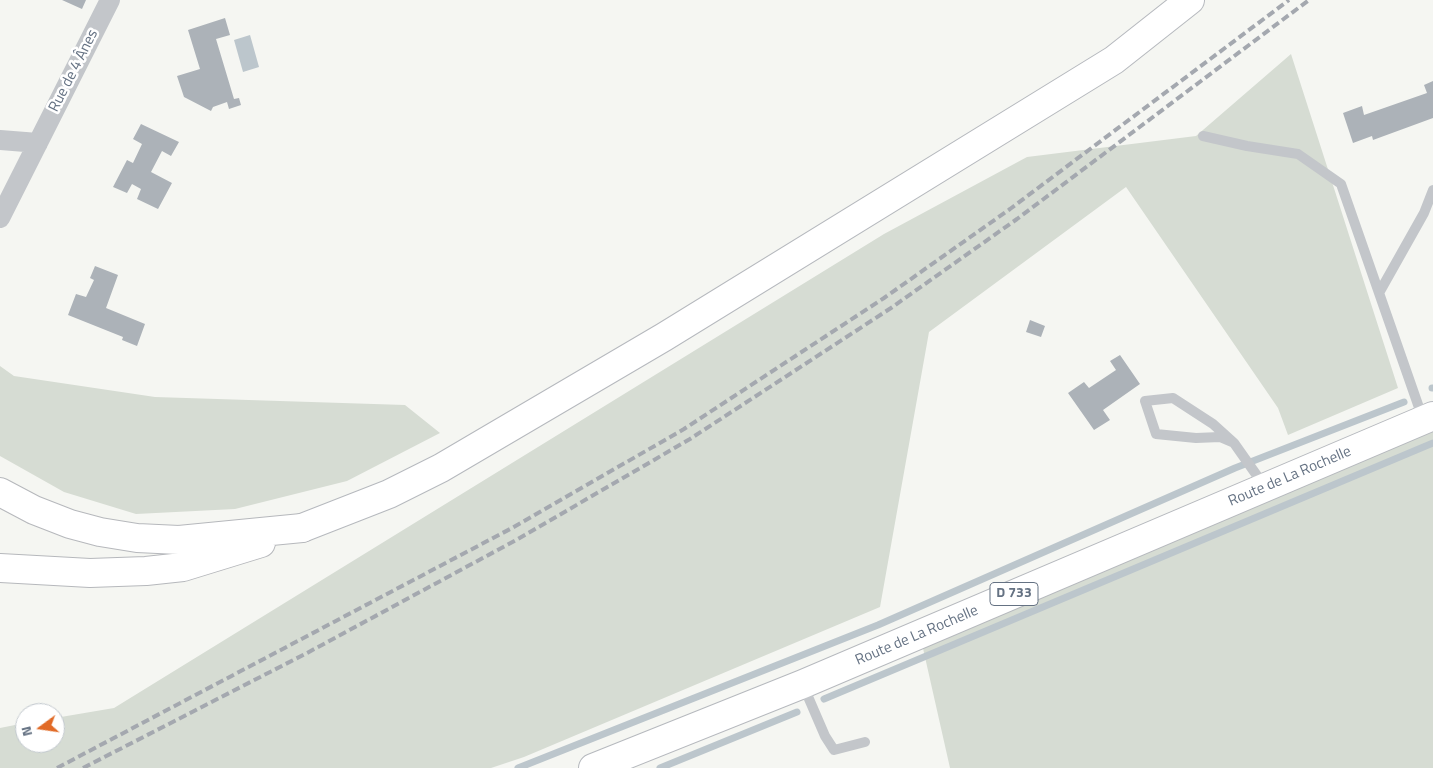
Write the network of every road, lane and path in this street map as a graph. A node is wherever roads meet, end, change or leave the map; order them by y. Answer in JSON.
{"nodes":[{"id":1,"x":110,"y":0,"type":"edge"},
{"id":2,"x":1190,"y":0,"type":"edge"},
{"id":3,"x":1203,"y":136,"type":"dead end"},
{"id":4,"x":0,"y":140,"type":"edge"},
{"id":5,"x":38,"y":143,"type":"junction"},
{"id":6,"x":1433,"y":190,"type":"edge"},
{"id":7,"x":0,"y":218,"type":"edge"},
{"id":8,"x":1379,"y":293,"type":"junction"},
{"id":9,"x":1428,"y":418,"type":"edge"},
{"id":10,"x":1234,"y":443,"type":"junction"},
{"id":11,"x":1265,"y":487,"type":"junction"},
{"id":12,"x":0,"y":492,"type":"edge"},
{"id":13,"x":302,"y":528,"type":"junction"},
{"id":14,"x":0,"y":568,"type":"edge"},
{"id":15,"x":803,"y":684,"type":"junction"},
{"id":16,"x":865,"y":742,"type":"dead end"},
{"id":17,"x":593,"y":768,"type":"edge"}],
"edges":[{"from":1,"to":5,"type":"street","name":"Rue de 4 Ânes"},
{"from":2,"to":13,"type":"main road"},
{"from":3,"to":8,"type":"lane"},
{"from":4,"to":5,"type":"street"},
{"from":5,"to":7,"type":"street","name":"Rue de 4 Ânes"},
{"from":6,"to":8,"type":"lane"},
{"from":8,"to":9,"type":"lane"},
{"from":9,"to":11,"type":"main road","name":"Route de La Rochelle","number":"D 733"},
{"from":10,"to":10,"type":"lane"},
{"from":10,"to":11,"type":"lane"},
{"from":11,"to":15,"type":"main road","name":"Route de La Rochelle","number":"D 733"},
{"from":12,"to":13,"type":"main road"},
{"from":13,"to":14,"type":"main road"},
{"from":15,"to":16,"type":"lane"},
{"from":15,"to":17,"type":"main road","name":"Route de La Rochelle","number":"D 733"}]}
